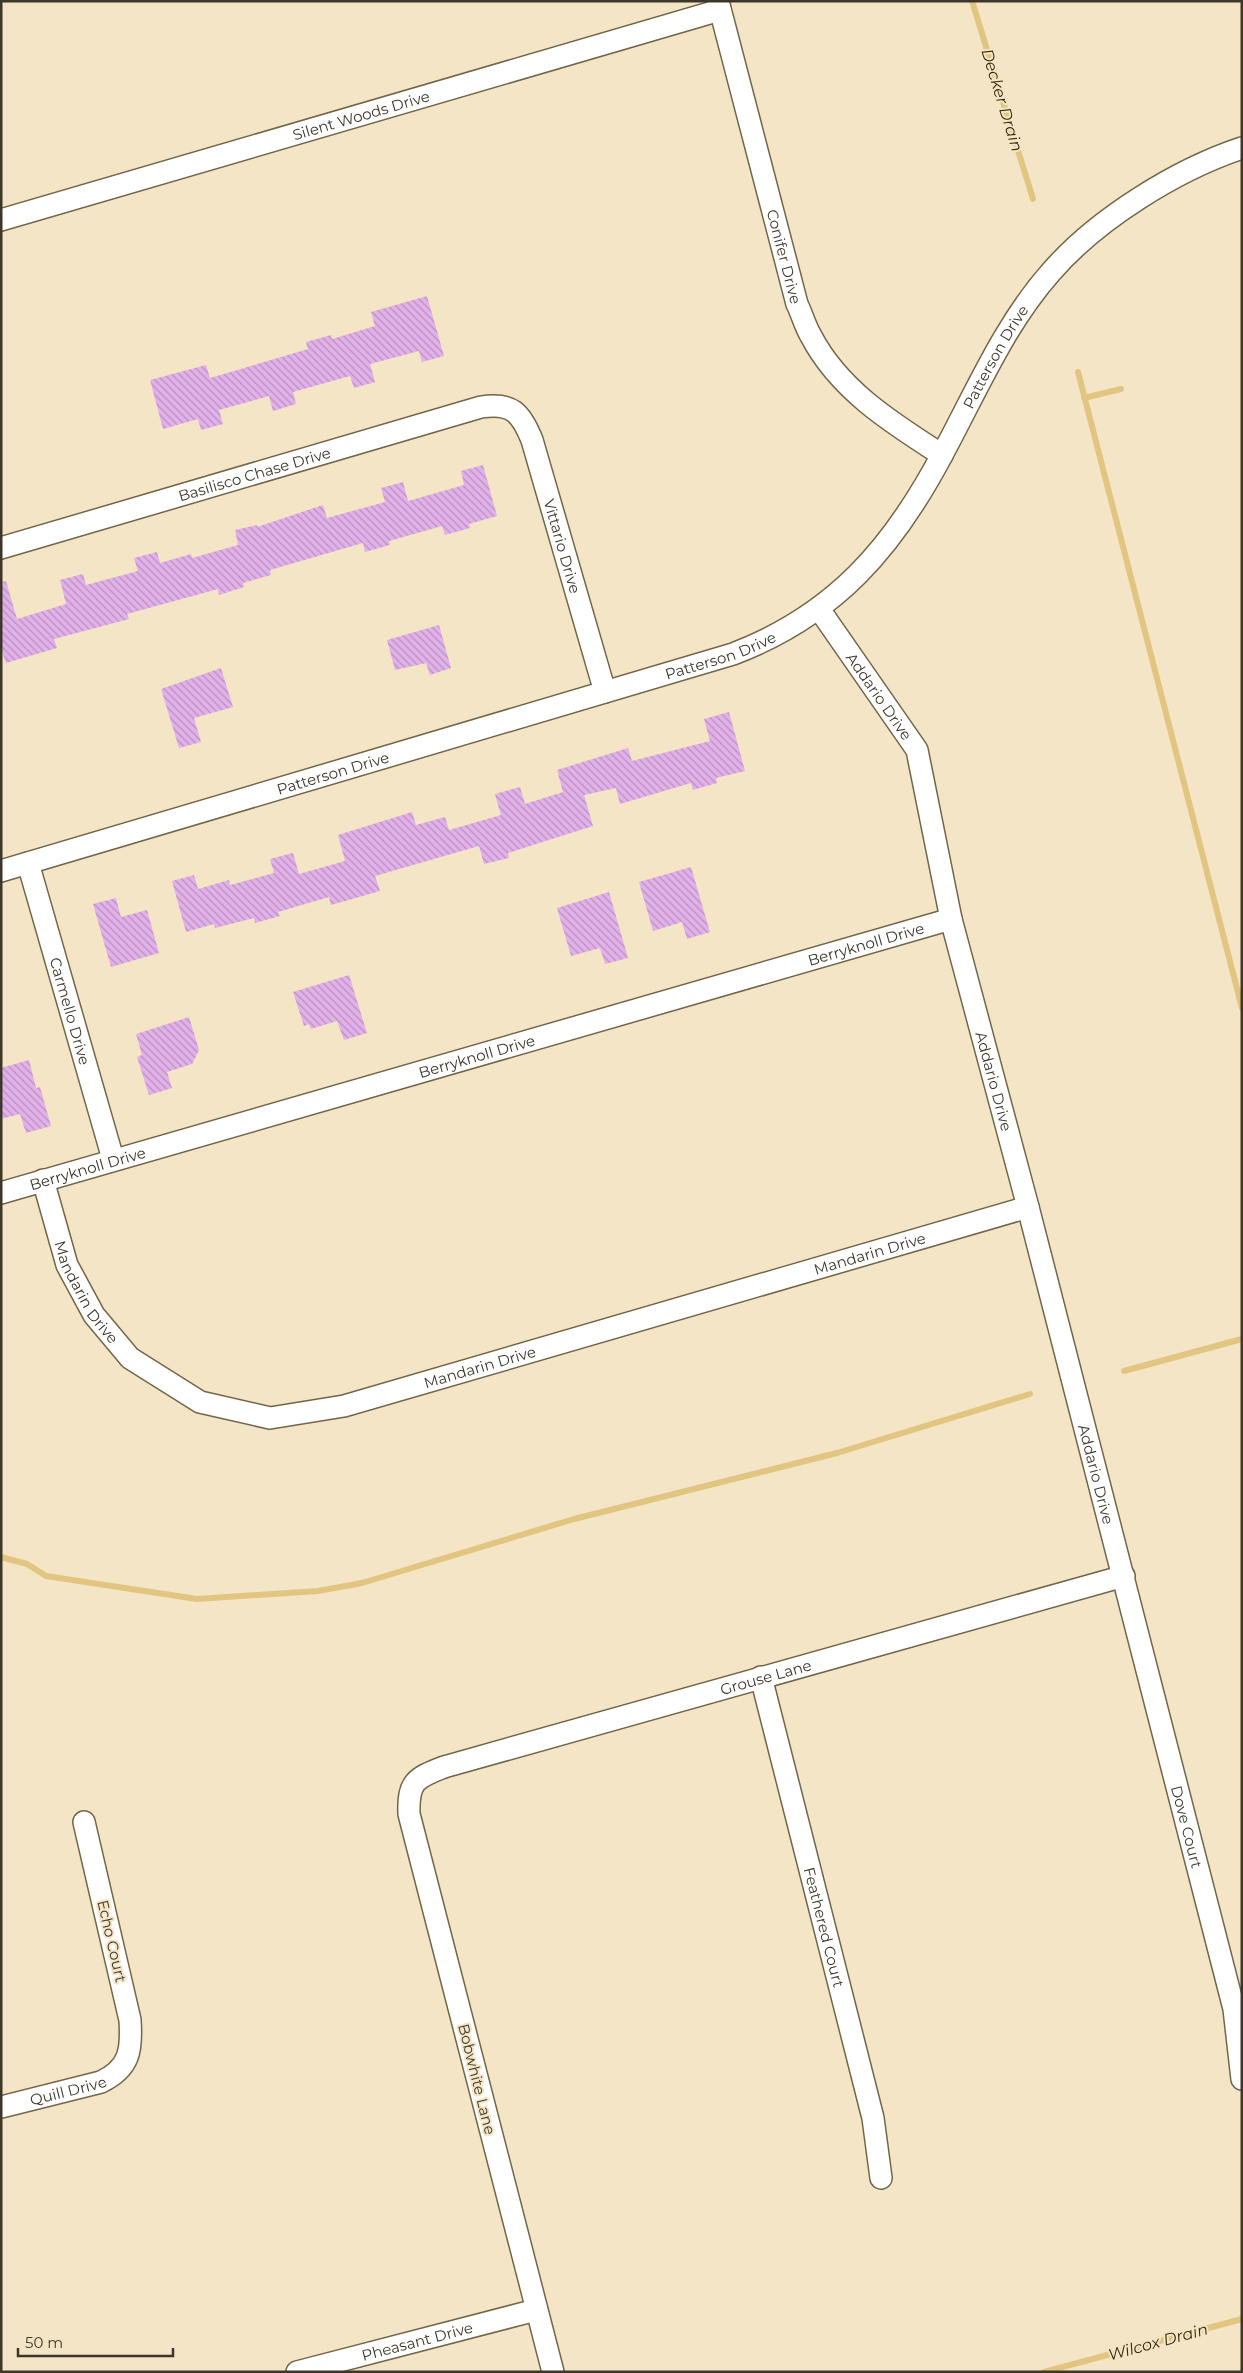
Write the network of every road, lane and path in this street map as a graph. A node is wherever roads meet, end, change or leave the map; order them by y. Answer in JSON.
{"nodes":[{"id":1,"x":719,"y":6,"type":"edge"},
{"id":2,"x":1242,"y":148,"type":"edge"},
{"id":3,"x":1,"y":220,"type":"edge"},
{"id":4,"x":508,"y":408,"type":"joint"},
{"id":5,"x":942,"y":455,"type":"junction"},
{"id":6,"x":1,"y":548,"type":"edge"},
{"id":7,"x":819,"y":609,"type":"junction"},
{"id":8,"x":604,"y":692,"type":"junction"},
{"id":9,"x":28,"y":863,"type":"junction"},
{"id":10,"x":1,"y":871,"type":"edge"},
{"id":11,"x":951,"y":919,"type":"junction"},
{"id":12,"x":112,"y":1159,"type":"junction"},
{"id":13,"x":43,"y":1180,"type":"junction"},
{"id":14,"x":1,"y":1192,"type":"edge"},
{"id":15,"x":1028,"y":1207,"type":"junction"},
{"id":16,"x":1124,"y":1576,"type":"junction"},
{"id":17,"x":762,"y":1677,"type":"junction"},
{"id":18,"x":412,"y":1786,"type":"joint"},
{"id":19,"x":84,"y":1822,"type":"dead end"},
{"id":20,"x":126,"y":2060,"type":"joint"},
{"id":21,"x":1242,"y":2079,"type":"edge"},
{"id":22,"x":1,"y":2107,"type":"edge"},
{"id":23,"x":881,"y":2178,"type":"dead end"},
{"id":24,"x":536,"y":2310,"type":"junction"},
{"id":25,"x":297,"y":2372,"type":"edge"},
{"id":26,"x":553,"y":2372,"type":"edge"}],
"edges":[{"from":1,"to":3,"type":"street","name":"Silent Woods Drive"},
{"from":1,"to":5,"type":"street","name":"Conifer Drive"},
{"from":2,"to":5,"type":"street","name":"Patterson Drive"},
{"from":4,"to":6,"type":"street","name":"Basilisco Chase Drive"},
{"from":4,"to":8,"type":"street","name":"Vittario Drive"},
{"from":5,"to":7,"type":"street","name":"Patterson Drive"},
{"from":7,"to":8,"type":"street","name":"Patterson Drive"},
{"from":7,"to":11,"type":"street","name":"Addario Drive"},
{"from":8,"to":9,"type":"street","name":"Patterson Drive"},
{"from":9,"to":10,"type":"street","name":"Patterson Drive"},
{"from":9,"to":12,"type":"street","name":"Carmello Drive"},
{"from":11,"to":12,"type":"street","name":"Berryknoll Drive"},
{"from":11,"to":15,"type":"street","name":"Addario Drive"},
{"from":12,"to":13,"type":"street","name":"Berryknoll Drive"},
{"from":13,"to":14,"type":"street","name":"Berryknoll Drive"},
{"from":13,"to":15,"type":"street","name":"Mandarin Drive"},
{"from":15,"to":16,"type":"street","name":"Addario Drive"},
{"from":16,"to":17,"type":"street","name":"Grouse Lane"},
{"from":16,"to":21,"type":"street","name":"Dove Court"},
{"from":17,"to":18,"type":"street","name":"Grouse Lane"},
{"from":17,"to":23,"type":"street","name":"Feathered Court"},
{"from":18,"to":24,"type":"street","name":"Bobwhite Lane"},
{"from":19,"to":20,"type":"street","name":"Echo Court"},
{"from":20,"to":22,"type":"street","name":"Quill Drive"},
{"from":24,"to":25,"type":"street","name":"Pheasant Drive"},
{"from":24,"to":26,"type":"street","name":"Bobwhite Lane"}]}
